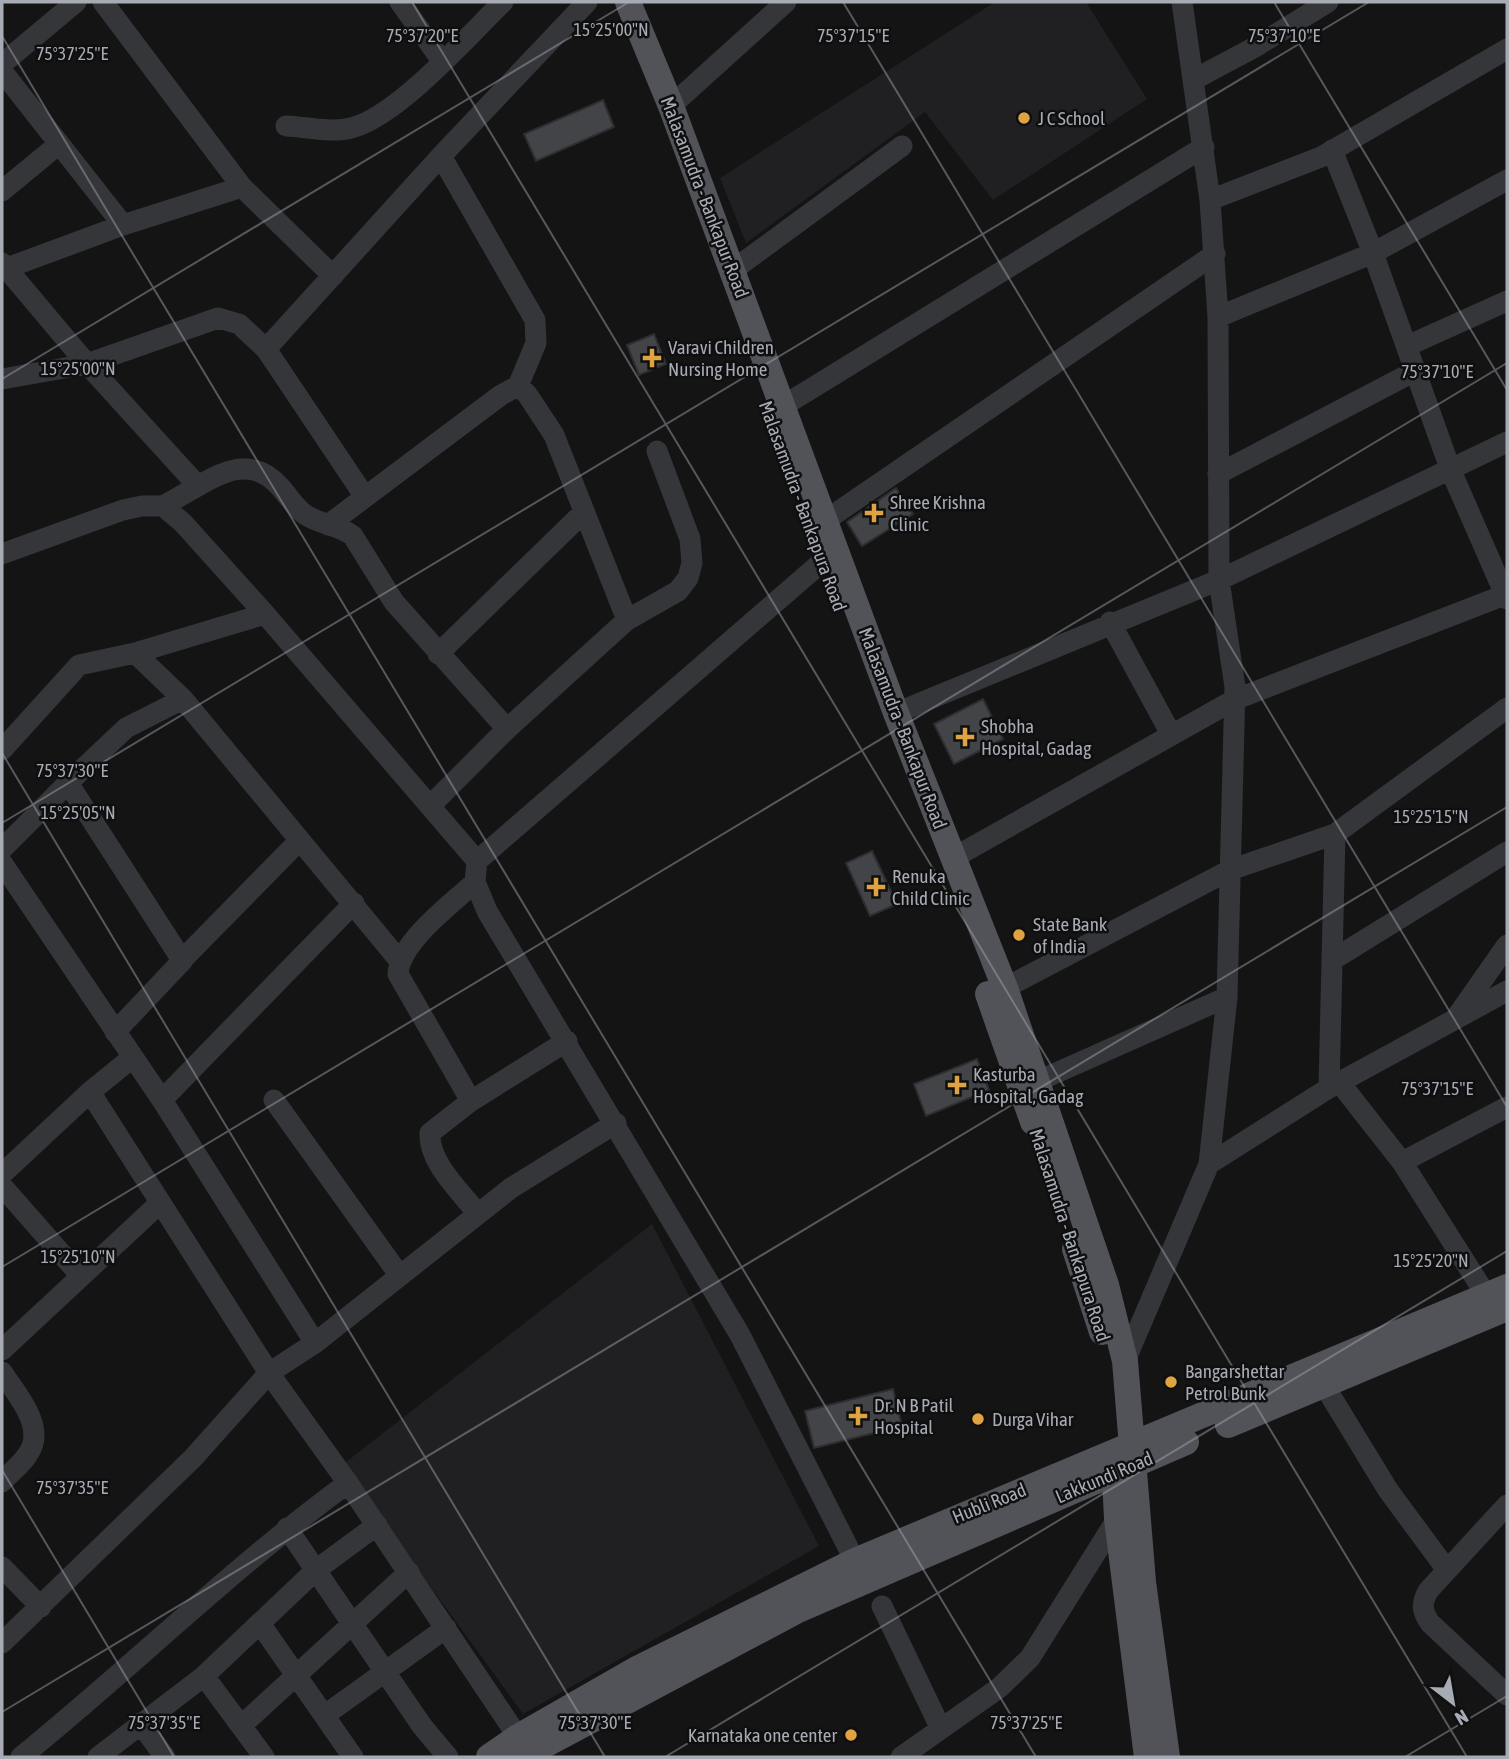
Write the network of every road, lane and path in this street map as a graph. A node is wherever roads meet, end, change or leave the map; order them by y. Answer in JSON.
{"nodes":[{"id":1,"x":76,"y":2,"type":"edge"},
{"id":2,"x":103,"y":2,"type":"edge"},
{"id":3,"x":400,"y":2,"type":"edge"},
{"id":4,"x":503,"y":2,"type":"edge"},
{"id":5,"x":587,"y":2,"type":"edge"},
{"id":6,"x":613,"y":2,"type":"edge"},
{"id":7,"x":628,"y":2,"type":"edge"},
{"id":8,"x":786,"y":2,"type":"edge"},
{"id":9,"x":1182,"y":2,"type":"edge"},
{"id":10,"x":1328,"y":2,"type":"edge"},
{"id":11,"x":1307,"y":7,"type":"edge"},
{"id":12,"x":1507,"y":49,"type":"edge"},
{"id":13,"x":442,"y":61,"type":"junction"},
{"id":14,"x":2,"y":64,"type":"edge"},
{"id":15,"x":2,"y":71,"type":"edge"},
{"id":16,"x":1195,"y":79,"type":"junction"},
{"id":17,"x":671,"y":106,"type":"junction"},
{"id":18,"x":286,"y":126,"type":"dead end"},
{"id":19,"x":59,"y":144,"type":"junction"},
{"id":20,"x":902,"y":146,"type":"dead end"},
{"id":21,"x":1204,"y":147,"type":"junction"},
{"id":22,"x":1332,"y":150,"type":"junction"},
{"id":23,"x":441,"y":156,"type":"junction"},
{"id":24,"x":1507,"y":180,"type":"edge"},
{"id":25,"x":242,"y":187,"type":"junction"},
{"id":26,"x":2,"y":191,"type":"edge"},
{"id":27,"x":1210,"y":200,"type":"junction"},
{"id":28,"x":123,"y":225,"type":"junction"},
{"id":29,"x":1373,"y":253,"type":"junction"},
{"id":30,"x":1215,"y":254,"type":"junction"},
{"id":31,"x":4,"y":265,"type":"edge"},
{"id":32,"x":733,"y":270,"type":"junction"},
{"id":33,"x":333,"y":276,"type":"junction"},
{"id":34,"x":1507,"y":301,"type":"edge"},
{"id":35,"x":1219,"y":317,"type":"junction"},
{"id":36,"x":1407,"y":346,"type":"junction"},
{"id":37,"x":266,"y":349,"type":"junction"},
{"id":38,"x":87,"y":364,"type":"junction"},
{"id":39,"x":1416,"y":371,"type":"junction"},
{"id":40,"x":2,"y":379,"type":"edge"},
{"id":41,"x":518,"y":386,"type":"junction"},
{"id":42,"x":783,"y":406,"type":"junction"},
{"id":43,"x":1507,"y":442,"type":"edge"},
{"id":44,"x":657,"y":451,"type":"dead end"},
{"id":45,"x":1451,"y":471,"type":"junction"},
{"id":46,"x":1218,"y":474,"type":"junction"},
{"id":47,"x":198,"y":486,"type":"junction"},
{"id":48,"x":365,"y":497,"type":"junction"},
{"id":49,"x":163,"y":506,"type":"junction"},
{"id":50,"x":584,"y":512,"type":"junction"},
{"id":51,"x":825,"y":520,"type":"junction"},
{"id":52,"x":328,"y":525,"type":"junction"},
{"id":53,"x":2,"y":554,"type":"edge"},
{"id":54,"x":823,"y":561,"type":"junction"},
{"id":55,"x":1219,"y":580,"type":"junction"},
{"id":56,"x":1507,"y":596,"type":"edge"},
{"id":57,"x":265,"y":614,"type":"junction"},
{"id":58,"x":627,"y":620,"type":"junction"},
{"id":59,"x":1110,"y":622,"type":"junction"},
{"id":60,"x":135,"y":653,"type":"junction"},
{"id":61,"x":438,"y":654,"type":"junction"},
{"id":62,"x":183,"y":699,"type":"junction"},
{"id":63,"x":1234,"y":700,"type":"junction"},
{"id":64,"x":1507,"y":708,"type":"edge"},
{"id":65,"x":896,"y":713,"type":"junction"},
{"id":66,"x":507,"y":729,"type":"junction"},
{"id":67,"x":1171,"y":734,"type":"junction"},
{"id":68,"x":2,"y":750,"type":"edge"},
{"id":69,"x":68,"y":783,"type":"junction"},
{"id":70,"x":430,"y":806,"type":"junction"},
{"id":71,"x":1335,"y":834,"type":"junction"},
{"id":72,"x":299,"y":841,"type":"junction"},
{"id":73,"x":2,"y":849,"type":"edge"},
{"id":74,"x":1507,"y":852,"type":"edge"},
{"id":75,"x":953,"y":858,"type":"junction"},
{"id":76,"x":2,"y":863,"type":"edge"},
{"id":77,"x":1230,"y":870,"type":"junction"},
{"id":78,"x":476,"y":872,"type":"junction"},
{"id":79,"x":354,"y":903,"type":"junction"},
{"id":80,"x":1507,"y":945,"type":"edge"},
{"id":81,"x":1334,"y":959,"type":"junction"},
{"id":82,"x":183,"y":960,"type":"junction"},
{"id":83,"x":399,"y":960,"type":"junction"},
{"id":84,"x":1005,"y":988,"type":"junction"},
{"id":85,"x":1507,"y":990,"type":"edge"},
{"id":86,"x":1227,"y":997,"type":"junction"},
{"id":87,"x":1452,"y":1022,"type":"junction"},
{"id":88,"x":115,"y":1032,"type":"junction"},
{"id":89,"x":567,"y":1041,"type":"junction"},
{"id":90,"x":133,"y":1058,"type":"junction"},
{"id":91,"x":1038,"y":1080,"type":"junction"},
{"id":92,"x":1334,"y":1086,"type":"junction"},
{"id":93,"x":90,"y":1091,"type":"junction"},
{"id":94,"x":162,"y":1100,"type":"junction"},
{"id":95,"x":274,"y":1100,"type":"dead end"},
{"id":96,"x":471,"y":1101,"type":"junction"},
{"id":97,"x":1507,"y":1107,"type":"edge"},
{"id":98,"x":616,"y":1123,"type":"junction"},
{"id":99,"x":1402,"y":1162,"type":"junction"},
{"id":100,"x":1209,"y":1164,"type":"junction"},
{"id":101,"x":2,"y":1174,"type":"edge"},
{"id":102,"x":2,"y":1186,"type":"edge"},
{"id":103,"x":160,"y":1203,"type":"junction"},
{"id":104,"x":478,"y":1214,"type":"junction"},
{"id":105,"x":82,"y":1276,"type":"junction"},
{"id":106,"x":400,"y":1276,"type":"junction"},
{"id":107,"x":1500,"y":1297,"type":"edge"},
{"id":108,"x":315,"y":1343,"type":"junction"},
{"id":109,"x":2,"y":1350,"type":"edge"},
{"id":110,"x":1125,"y":1361,"type":"junction"},
{"id":111,"x":2,"y":1371,"type":"edge"},
{"id":112,"x":269,"y":1373,"type":"junction"},
{"id":113,"x":1324,"y":1385,"type":"junction"},
{"id":114,"x":1123,"y":1459,"type":"junction"},
{"id":115,"x":2,"y":1482,"type":"edge"},
{"id":116,"x":348,"y":1483,"type":"junction"},
{"id":117,"x":1507,"y":1505,"type":"edge"},
{"id":118,"x":1117,"y":1519,"type":"junction"},
{"id":119,"x":377,"y":1525,"type":"junction"},
{"id":120,"x":287,"y":1528,"type":"junction"},
{"id":121,"x":855,"y":1561,"type":"junction"},
{"id":122,"x":2,"y":1567,"type":"edge"},
{"id":123,"x":316,"y":1570,"type":"junction"},
{"id":124,"x":1447,"y":1570,"type":"junction"},
{"id":125,"x":409,"y":1572,"type":"junction"},
{"id":126,"x":882,"y":1606,"type":"dead end"},
{"id":127,"x":41,"y":1607,"type":"junction"},
{"id":128,"x":261,"y":1625,"type":"junction"},
{"id":129,"x":353,"y":1625,"type":"junction"},
{"id":130,"x":446,"y":1628,"type":"junction"},
{"id":131,"x":2,"y":1643,"type":"edge"},
{"id":132,"x":386,"y":1673,"type":"junction"},
{"id":133,"x":296,"y":1674,"type":"junction"},
{"id":134,"x":204,"y":1676,"type":"junction"},
{"id":135,"x":1503,"y":1681,"type":"edge"},
{"id":136,"x":325,"y":1715,"type":"junction"},
{"id":137,"x":140,"y":1723,"type":"junction"},
{"id":138,"x":241,"y":1726,"type":"junction"},
{"id":139,"x":942,"y":1729,"type":"junction"},
{"id":140,"x":520,"y":1747,"type":"edge"},
{"id":141,"x":28,"y":1755,"type":"edge"},
{"id":142,"x":98,"y":1757,"type":"edge"},
{"id":143,"x":165,"y":1757,"type":"edge"},
{"id":144,"x":264,"y":1757,"type":"edge"},
{"id":145,"x":353,"y":1757,"type":"edge"},
{"id":146,"x":448,"y":1757,"type":"edge"},
{"id":147,"x":489,"y":1757,"type":"edge"},
{"id":148,"x":901,"y":1757,"type":"edge"},
{"id":149,"x":1147,"y":1757,"type":"edge"},
{"id":150,"x":1167,"y":1757,"type":"edge"}],
"edges":[{"from":1,"to":14,"type":"street"},
{"from":2,"to":25,"type":"street"},
{"from":3,"to":13,"type":"street"},
{"from":4,"to":13,"type":"street"},
{"from":5,"to":23,"type":"street"},
{"from":6,"to":54,"type":"main road","name":"Malasamudra - Bankapura Road"},
{"from":7,"to":17,"type":"main road","name":"Malasamudra - Bankapur Road"},
{"from":8,"to":17,"type":"street"},
{"from":9,"to":16,"type":"street"},
{"from":10,"to":11,"type":"street"},
{"from":11,"to":16,"type":"street"},
{"from":12,"to":22,"type":"street"},
{"from":13,"to":18,"type":"street"},
{"from":15,"to":19,"type":"street"},
{"from":16,"to":21,"type":"street"},
{"from":17,"to":32,"type":"main road","name":"Malasamudra - Bankapur Road"},
{"from":19,"to":26,"type":"street"},
{"from":19,"to":28,"type":"street"},
{"from":20,"to":32,"type":"street"},
{"from":21,"to":27,"type":"street"},
{"from":21,"to":42,"type":"street"},
{"from":22,"to":27,"type":"street"},
{"from":22,"to":29,"type":"street"},
{"from":23,"to":33,"type":"street"},
{"from":23,"to":41,"type":"street"},
{"from":24,"to":29,"type":"street"},
{"from":25,"to":28,"type":"street"},
{"from":25,"to":33,"type":"street"},
{"from":27,"to":30,"type":"street"},
{"from":28,"to":31,"type":"street"},
{"from":29,"to":35,"type":"street"},
{"from":29,"to":36,"type":"street"},
{"from":30,"to":35,"type":"street"},
{"from":30,"to":51,"type":"street"},
{"from":31,"to":38,"type":"street"},
{"from":32,"to":42,"type":"main road","name":"Malasamudra - Bankapur Road"},
{"from":33,"to":37,"type":"street"},
{"from":34,"to":36,"type":"street"},
{"from":35,"to":46,"type":"street"},
{"from":36,"to":39,"type":"street"},
{"from":37,"to":38,"type":"street"},
{"from":37,"to":48,"type":"street"},
{"from":38,"to":40,"type":"street"},
{"from":38,"to":47,"type":"street"},
{"from":39,"to":45,"type":"street"},
{"from":39,"to":46,"type":"street"},
{"from":41,"to":48,"type":"street"},
{"from":41,"to":50,"type":"street"},
{"from":42,"to":51,"type":"main road","name":"Malasamudra - Bankapur Road"},
{"from":43,"to":45,"type":"street"},
{"from":44,"to":58,"type":"street"},
{"from":45,"to":55,"type":"street"},
{"from":45,"to":56,"type":"street"},
{"from":46,"to":55,"type":"street"},
{"from":47,"to":49,"type":"street"},
{"from":47,"to":52,"type":"street"},
{"from":48,"to":52,"type":"street"},
{"from":49,"to":53,"type":"street"},
{"from":49,"to":57,"type":"street"},
{"from":50,"to":58,"type":"street"},
{"from":50,"to":61,"type":"street"},
{"from":51,"to":65,"type":"main road","name":"Malasamudra - Bankapur Road"},
{"from":52,"to":61,"type":"street"},
{"from":54,"to":78,"type":"street"},
{"from":54,"to":114,"type":"main road","name":"Malasamudra - Bankapura Road"},
{"from":55,"to":59,"type":"street"},
{"from":55,"to":63,"type":"street"},
{"from":56,"to":63,"type":"street"},
{"from":57,"to":60,"type":"street"},
{"from":57,"to":70,"type":"street"},
{"from":58,"to":66,"type":"street"},
{"from":59,"to":65,"type":"street"},
{"from":59,"to":67,"type":"street"},
{"from":60,"to":62,"type":"street"},
{"from":60,"to":68,"type":"street"},
{"from":61,"to":66,"type":"street"},
{"from":62,"to":69,"type":"street"},
{"from":62,"to":72,"type":"street"},
{"from":63,"to":67,"type":"street"},
{"from":63,"to":77,"type":"street"},
{"from":64,"to":71,"type":"street"},
{"from":65,"to":75,"type":"main road","name":"Malasamudra - Bankapur Road"},
{"from":66,"to":70,"type":"street"},
{"from":67,"to":75,"type":"street"},
{"from":69,"to":73,"type":"street"},
{"from":69,"to":82,"type":"street"},
{"from":70,"to":78,"type":"street"},
{"from":71,"to":77,"type":"street"},
{"from":71,"to":81,"type":"street"},
{"from":72,"to":79,"type":"street"},
{"from":72,"to":82,"type":"street"},
{"from":74,"to":81,"type":"street"},
{"from":75,"to":84,"type":"main road","name":"Malasamudra - Bankapur Road"},
{"from":76,"to":88,"type":"street"},
{"from":77,"to":84,"type":"street"},
{"from":77,"to":86,"type":"street"},
{"from":78,"to":83,"type":"street"},
{"from":78,"to":89,"type":"street"},
{"from":79,"to":83,"type":"street"},
{"from":79,"to":94,"type":"street"},
{"from":80,"to":87,"type":"street"},
{"from":81,"to":92,"type":"street"},
{"from":82,"to":88,"type":"street"},
{"from":83,"to":96,"type":"street"},
{"from":84,"to":91,"type":"main road","name":"Malasamudra - Bankapur Road"},
{"from":85,"to":87,"type":"street"},
{"from":86,"to":91,"type":"street"},
{"from":86,"to":100,"type":"street"},
{"from":87,"to":92,"type":"street"},
{"from":88,"to":90,"type":"street"},
{"from":89,"to":96,"type":"street"},
{"from":89,"to":98,"type":"street"},
{"from":90,"to":93,"type":"street"},
{"from":90,"to":94,"type":"street"},
{"from":91,"to":110,"type":"main road","name":"Malasamudra - Bankapur Road"},
{"from":92,"to":99,"type":"street"},
{"from":92,"to":100,"type":"street"},
{"from":93,"to":101,"type":"street"},
{"from":93,"to":103,"type":"street"},
{"from":94,"to":108,"type":"street"},
{"from":95,"to":106,"type":"street"},
{"from":96,"to":104,"type":"street"},
{"from":97,"to":99,"type":"street"},
{"from":98,"to":104,"type":"street"},
{"from":98,"to":121,"type":"street"},
{"from":99,"to":107,"type":"street"},
{"from":100,"to":110,"type":"street"},
{"from":102,"to":105,"type":"street"},
{"from":103,"to":105,"type":"street"},
{"from":103,"to":112,"type":"street"},
{"from":104,"to":106,"type":"street"},
{"from":105,"to":109,"type":"street"},
{"from":106,"to":108,"type":"street"},
{"from":107,"to":113,"type":"main road","name":"Lakkundi Road"},
{"from":107,"to":114,"type":"main road","name":"Hubli Road"},
{"from":108,"to":112,"type":"street"},
{"from":110,"to":114,"type":"main road","name":"Malasamudra - Bankapur Road"},
{"from":111,"to":115,"type":"street"},
{"from":112,"to":116,"type":"street"},
{"from":112,"to":127,"type":"street"},
{"from":113,"to":114,"type":"main road","name":"Lakkundi Road"},
{"from":113,"to":124,"type":"street"},
{"from":114,"to":118,"type":"main road"},
{"from":114,"to":121,"type":"main road","name":"Hubli Road"},
{"from":114,"to":140,"type":"main road","name":"Lakkundi Road"},
{"from":114,"to":150,"type":"main road"},
{"from":116,"to":119,"type":"street"},
{"from":116,"to":120,"type":"street"},
{"from":117,"to":124,"type":"street"},
{"from":118,"to":139,"type":"street"},
{"from":118,"to":149,"type":"main road"},
{"from":119,"to":123,"type":"street"},
{"from":119,"to":125,"type":"street"},
{"from":120,"to":123,"type":"street"},
{"from":120,"to":141,"type":"street"},
{"from":121,"to":140,"type":"main road","name":"Hubli Road"},
{"from":122,"to":127,"type":"street"},
{"from":123,"to":128,"type":"street"},
{"from":123,"to":129,"type":"street"},
{"from":124,"to":135,"type":"street"},
{"from":125,"to":129,"type":"street"},
{"from":125,"to":130,"type":"street"},
{"from":126,"to":139,"type":"street"},
{"from":127,"to":131,"type":"street"},
{"from":128,"to":133,"type":"street"},
{"from":128,"to":134,"type":"street"},
{"from":129,"to":132,"type":"street"},
{"from":129,"to":133,"type":"street"},
{"from":130,"to":132,"type":"street"},
{"from":130,"to":140,"type":"street"},
{"from":132,"to":136,"type":"street"},
{"from":132,"to":146,"type":"street"},
{"from":133,"to":136,"type":"street"},
{"from":133,"to":138,"type":"street"},
{"from":134,"to":137,"type":"street"},
{"from":134,"to":138,"type":"street"},
{"from":136,"to":145,"type":"street"},
{"from":137,"to":142,"type":"street"},
{"from":137,"to":143,"type":"street"},
{"from":138,"to":144,"type":"street"},
{"from":139,"to":148,"type":"street"},
{"from":140,"to":147,"type":"main road","name":"Hubli Road"}]}
